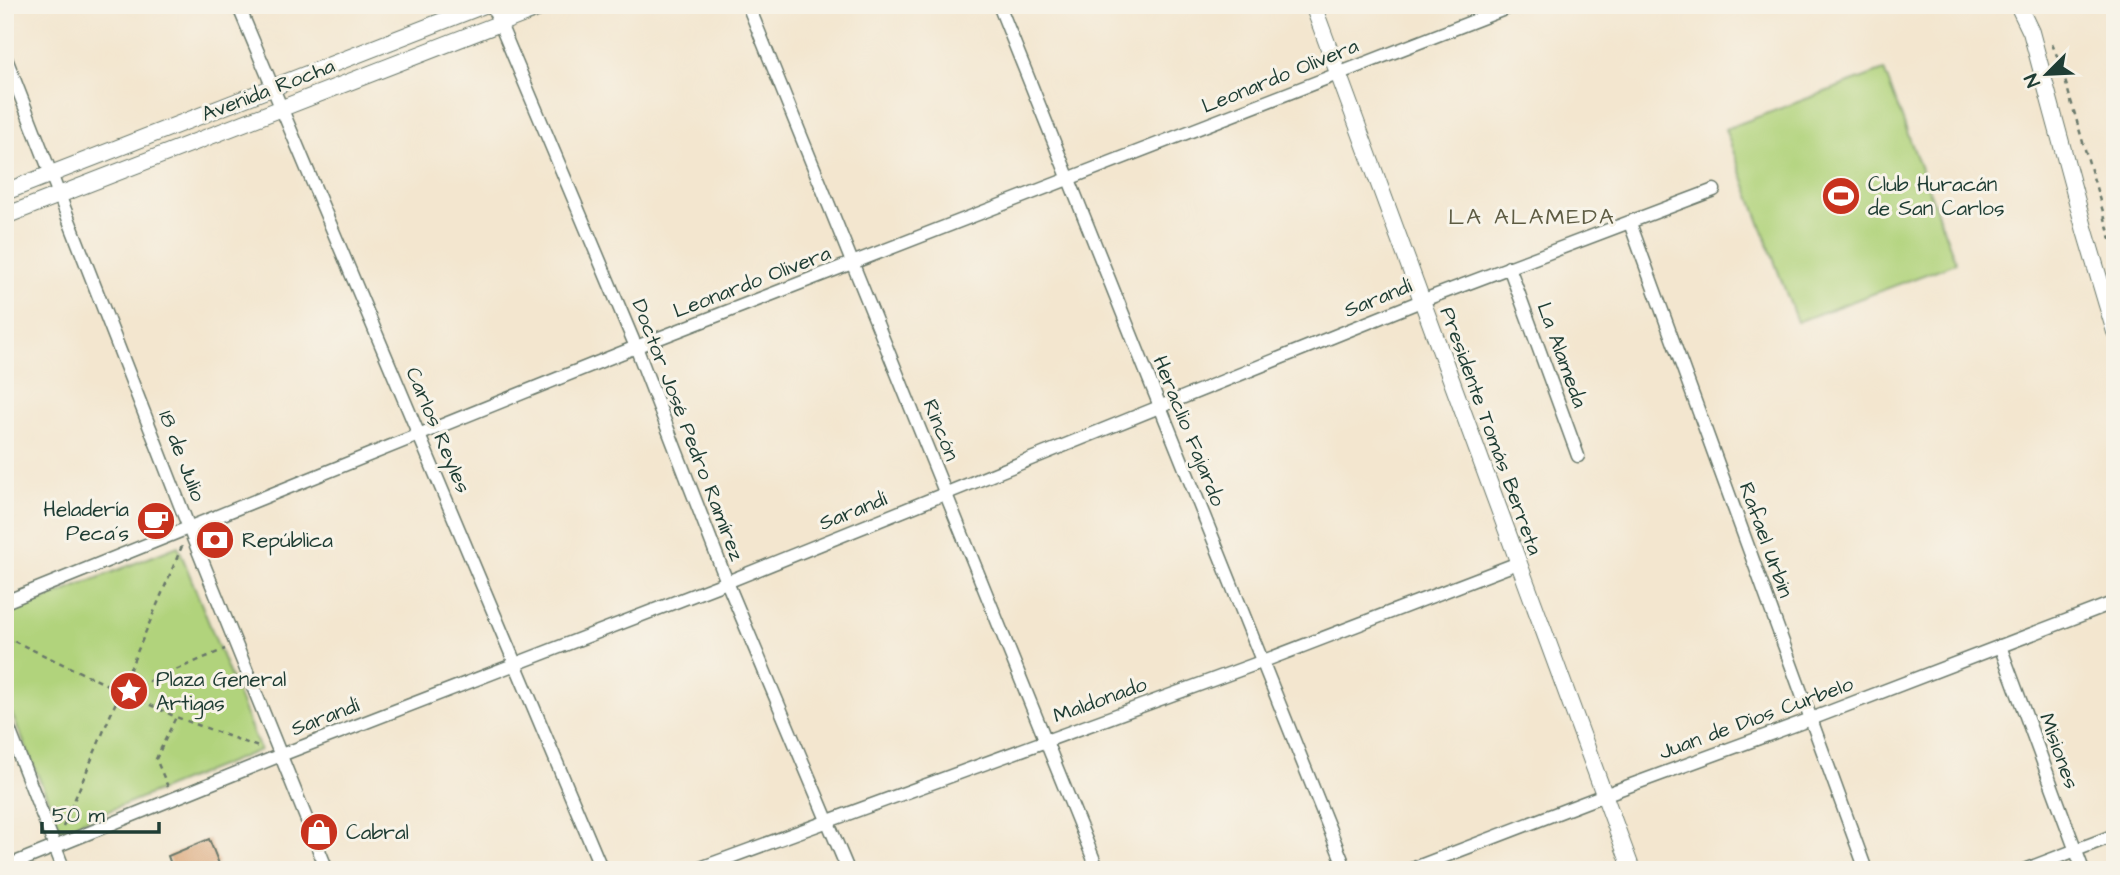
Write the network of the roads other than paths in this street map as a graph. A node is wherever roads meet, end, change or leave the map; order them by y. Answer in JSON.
{"nodes":[{"id":1,"x":238,"y":5,"type":"edge"},
{"id":2,"x":484,"y":5,"type":"edge"},
{"id":3,"x":492,"y":5,"type":"edge"},
{"id":4,"x":547,"y":5,"type":"edge"},
{"id":5,"x":748,"y":5,"type":"edge"},
{"id":6,"x":999,"y":5,"type":"edge"},
{"id":7,"x":1313,"y":5,"type":"edge"},
{"id":8,"x":1515,"y":5,"type":"edge"},
{"id":9,"x":2018,"y":5,"type":"edge"},
{"id":10,"x":1480,"y":12,"type":"edge"},
{"id":11,"x":499,"y":24,"type":"junction"},
{"id":12,"x":5,"y":56,"type":"edge"},
{"id":13,"x":1338,"y":73,"type":"junction"},
{"id":14,"x":271,"y":88,"type":"junction"},
{"id":15,"x":280,"y":108,"type":"junction"},
{"id":16,"x":51,"y":174,"type":"junction"},
{"id":17,"x":1068,"y":180,"type":"junction"},
{"id":18,"x":1714,"y":190,"type":"dead end"},
{"id":19,"x":5,"y":192,"type":"edge"},
{"id":20,"x":59,"y":195,"type":"junction"},
{"id":21,"x":5,"y":216,"type":"edge"},
{"id":22,"x":1630,"y":223,"type":"junction"},
{"id":23,"x":853,"y":264,"type":"junction"},
{"id":24,"x":1509,"y":267,"type":"junction"},
{"id":25,"x":1421,"y":301,"type":"junction"},
{"id":26,"x":2115,"y":332,"type":"edge"},
{"id":27,"x":636,"y":347,"type":"junction"},
{"id":28,"x":1160,"y":408,"type":"junction"},
{"id":29,"x":420,"y":435,"type":"junction"},
{"id":30,"x":1578,"y":456,"type":"dead end"},
{"id":31,"x":946,"y":494,"type":"junction"},
{"id":32,"x":190,"y":528,"type":"junction"},
{"id":33,"x":1518,"y":563,"type":"junction"},
{"id":34,"x":727,"y":582,"type":"junction"},
{"id":35,"x":5,"y":601,"type":"edge"},
{"id":36,"x":2115,"y":602,"type":"edge"},
{"id":37,"x":2000,"y":646,"type":"junction"},
{"id":38,"x":1261,"y":662,"type":"junction"},
{"id":39,"x":516,"y":663,"type":"junction"},
{"id":40,"x":5,"y":719,"type":"edge"},
{"id":41,"x":1811,"y":719,"type":"junction"},
{"id":42,"x":1045,"y":740,"type":"junction"},
{"id":43,"x":281,"y":755,"type":"junction"},
{"id":44,"x":1604,"y":794,"type":"junction"},
{"id":45,"x":827,"y":821,"type":"junction"},
{"id":46,"x":2115,"y":835,"type":"edge"},
{"id":47,"x":55,"y":846,"type":"junction"},
{"id":48,"x":2075,"y":850,"type":"junction"},
{"id":49,"x":5,"y":867,"type":"edge"},
{"id":50,"x":64,"y":870,"type":"edge"},
{"id":51,"x":327,"y":870,"type":"edge"},
{"id":52,"x":602,"y":870,"type":"edge"},
{"id":53,"x":695,"y":870,"type":"edge"},
{"id":54,"x":848,"y":870,"type":"edge"},
{"id":55,"x":1098,"y":870,"type":"edge"},
{"id":56,"x":1346,"y":870,"type":"edge"},
{"id":57,"x":1409,"y":870,"type":"edge"},
{"id":58,"x":1632,"y":870,"type":"edge"},
{"id":59,"x":1866,"y":870,"type":"edge"},
{"id":60,"x":2024,"y":870,"type":"edge"},
{"id":61,"x":2082,"y":870,"type":"edge"}],
"edges":[{"from":1,"to":14,"type":"street","name":"Carlos Reyles"},
{"from":2,"to":14,"type":"street","name":"Avenida Rocha"},
{"from":3,"to":11,"type":"street","name":"Doctor José Pedro Ramírez"},
{"from":4,"to":11,"type":"street","name":"Avenida Rocha"},
{"from":5,"to":23,"type":"street","name":"Rincón"},
{"from":6,"to":17,"type":"street","name":"Heraclio Fajardo"},
{"from":7,"to":13,"type":"street","name":"Presidente Tomás Berreta"},
{"from":8,"to":10,"type":"street","name":"Leonardo Olivera"},
{"from":9,"to":26,"type":"street"},
{"from":10,"to":13,"type":"street","name":"Leonardo Olivera"},
{"from":11,"to":15,"type":"street","name":"Avenida Rocha"},
{"from":11,"to":27,"type":"street","name":"Doctor José Pedro Ramírez"},
{"from":12,"to":16,"type":"street","name":"18 de Julio"},
{"from":13,"to":17,"type":"street","name":"Leonardo Olivera"},
{"from":13,"to":25,"type":"street","name":"Presidente Tomás Berreta"},
{"from":14,"to":15,"type":"street","name":"Carlos Reyles"},
{"from":14,"to":16,"type":"street","name":"Avenida Rocha"},
{"from":15,"to":20,"type":"street","name":"Avenida Rocha"},
{"from":15,"to":29,"type":"street","name":"Carlos Reyles"},
{"from":16,"to":19,"type":"street","name":"Avenida Rocha"},
{"from":16,"to":20,"type":"street","name":"18 de Julio"},
{"from":17,"to":23,"type":"street","name":"Leonardo Olivera"},
{"from":17,"to":28,"type":"street","name":"Heraclio Fajardo"},
{"from":18,"to":22,"type":"street","name":"Sarandí"},
{"from":20,"to":21,"type":"street","name":"Avenida Rocha"},
{"from":20,"to":32,"type":"street","name":"18 de Julio"},
{"from":22,"to":24,"type":"street","name":"Sarandí"},
{"from":22,"to":41,"type":"street","name":"Rafael Urbin"},
{"from":23,"to":27,"type":"street","name":"Leonardo Olivera"},
{"from":23,"to":31,"type":"street","name":"Rincón"},
{"from":24,"to":25,"type":"street","name":"Sarandí"},
{"from":24,"to":30,"type":"street","name":"La Alameda"},
{"from":25,"to":28,"type":"street","name":"Sarandí"},
{"from":25,"to":33,"type":"street","name":"Presidente Tomás Berreta"},
{"from":27,"to":29,"type":"street","name":"Leonardo Olivera"},
{"from":27,"to":34,"type":"street","name":"Doctor José Pedro Ramírez"},
{"from":28,"to":31,"type":"street","name":"Sarandí"},
{"from":28,"to":38,"type":"street","name":"Heraclio Fajardo"},
{"from":29,"to":32,"type":"street","name":"Leonardo Olivera"},
{"from":29,"to":39,"type":"street","name":"Carlos Reyles"},
{"from":31,"to":34,"type":"street","name":"Sarandí"},
{"from":31,"to":42,"type":"street","name":"Rincón"},
{"from":32,"to":35,"type":"street","name":"Leonardo Olivera"},
{"from":32,"to":43,"type":"street","name":"18 de Julio"},
{"from":33,"to":38,"type":"street","name":"Maldonado"},
{"from":33,"to":44,"type":"street","name":"Presidente Tomás Berreta"},
{"from":34,"to":39,"type":"street","name":"Sarandí"},
{"from":34,"to":45,"type":"street","name":"Doctor José Pedro Ramírez"},
{"from":36,"to":37,"type":"street","name":"Juan de Dios Curbelo"},
{"from":37,"to":41,"type":"street","name":"Juan de Dios Curbelo"},
{"from":37,"to":48,"type":"street","name":"Misiones"},
{"from":38,"to":42,"type":"street","name":"Maldonado"},
{"from":38,"to":56,"type":"street","name":"Heraclio Fajardo"},
{"from":39,"to":43,"type":"street","name":"Sarandí"},
{"from":39,"to":52,"type":"street","name":"Carlos Reyles"},
{"from":40,"to":47,"type":"street"},
{"from":41,"to":44,"type":"street","name":"Juan de Dios Curbelo"},
{"from":41,"to":59,"type":"street","name":"Rafael Urbin"},
{"from":42,"to":45,"type":"street","name":"Maldonado"},
{"from":42,"to":55,"type":"street","name":"Rincón"},
{"from":43,"to":47,"type":"street","name":"Sarandí"},
{"from":43,"to":51,"type":"street","name":"18 de Julio"},
{"from":44,"to":57,"type":"street","name":"Juan de Dios Curbelo"},
{"from":44,"to":58,"type":"street","name":"Presidente Tomás Berreta"},
{"from":45,"to":53,"type":"street","name":"Maldonado"},
{"from":45,"to":54,"type":"street","name":"Doctor José Pedro Ramírez"},
{"from":46,"to":48,"type":"street"},
{"from":47,"to":49,"type":"street","name":"Sarandí"},
{"from":47,"to":50,"type":"street"},
{"from":48,"to":60,"type":"street"},
{"from":48,"to":61,"type":"street","name":"Misiones"}]}
